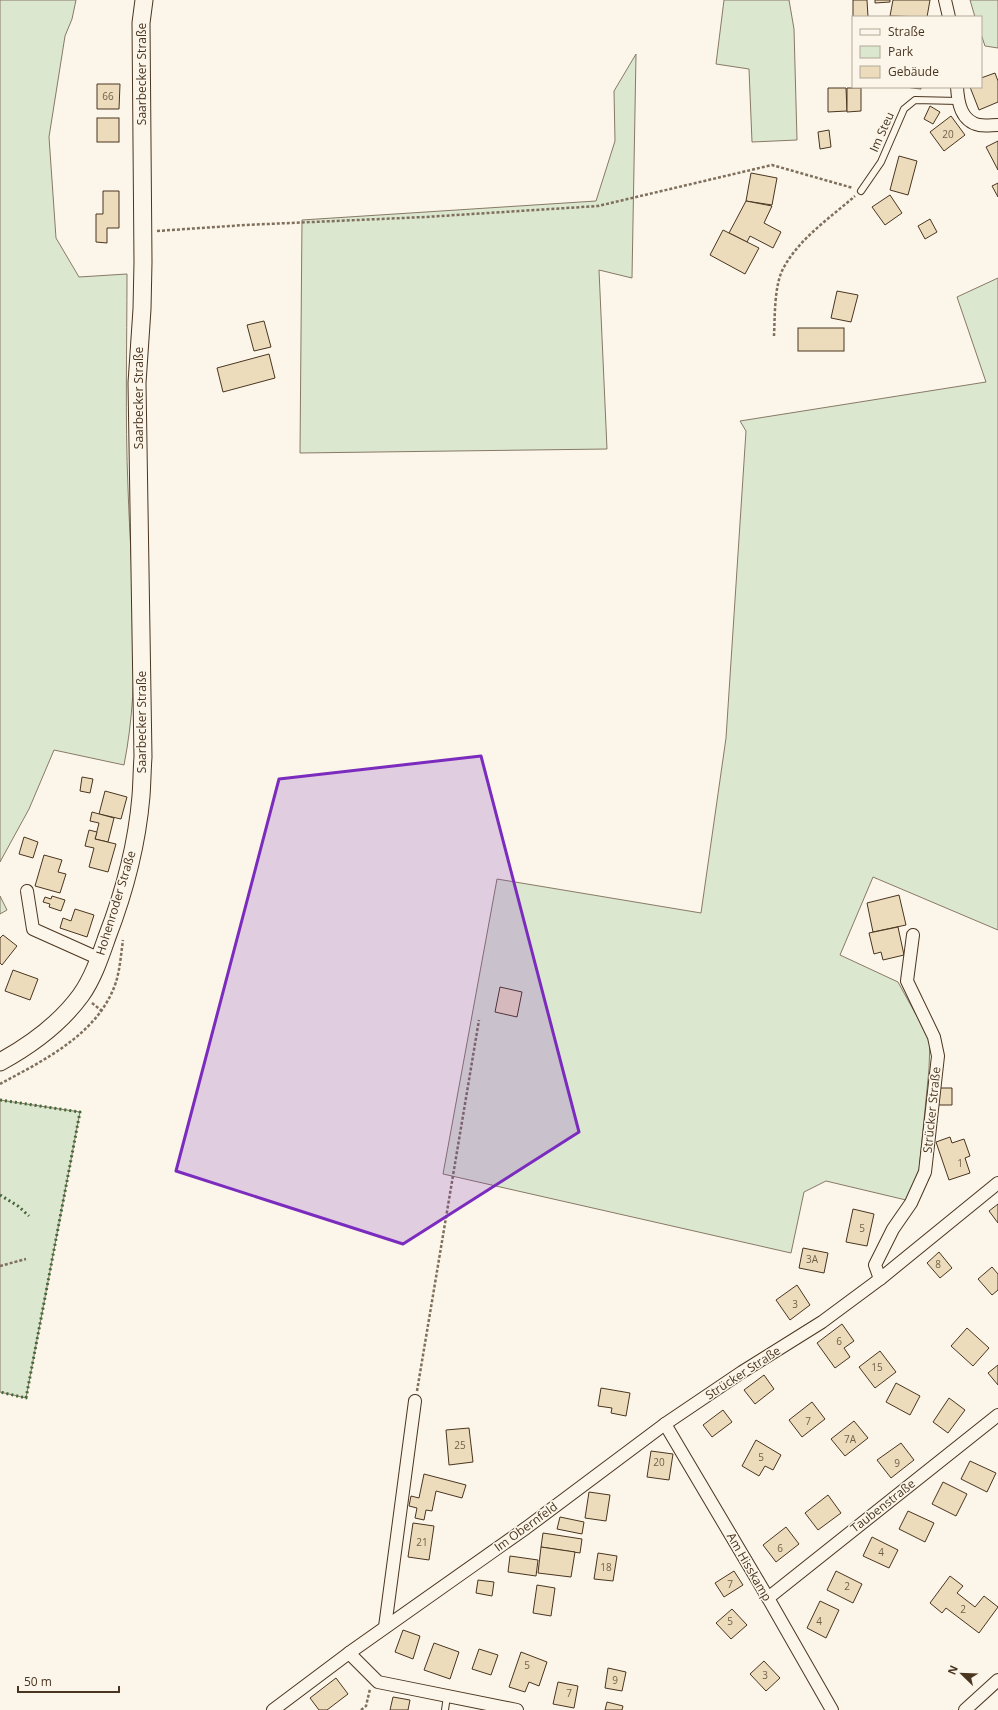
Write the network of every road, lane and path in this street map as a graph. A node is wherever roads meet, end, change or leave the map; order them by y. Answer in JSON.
{"nodes":[{"id":1,"x":144,"y":0,"type":"edge"},
{"id":2,"x":945,"y":0,"type":"edge"},
{"id":3,"x":949,"y":16,"type":"edge"},
{"id":4,"x":957,"y":88,"type":"edge"},
{"id":5,"x":958,"y":101,"type":"junction"},
{"id":6,"x":998,"y":125,"type":"edge"},
{"id":7,"x":861,"y":191,"type":"junction"},
{"id":8,"x":143,"y":232,"type":"junction"},
{"id":9,"x":774,"y":336,"type":"dead end"},
{"id":10,"x":141,"y":796,"type":"joint"},
{"id":11,"x":27,"y":891,"type":"dead end"},
{"id":12,"x":913,"y":935,"type":"dead end"},
{"id":13,"x":100,"y":959,"type":"junction"},
{"id":14,"x":479,"y":1020,"type":"dead end"},
{"id":15,"x":0,"y":1062,"type":"edge"},
{"id":16,"x":998,"y":1183,"type":"edge"},
{"id":17,"x":26,"y":1259,"type":"dead end"},
{"id":18,"x":0,"y":1266,"type":"edge"},
{"id":19,"x":880,"y":1279,"type":"junction"},
{"id":20,"x":415,"y":1401,"type":"joint"},
{"id":21,"x":998,"y":1415,"type":"edge"},
{"id":22,"x":665,"y":1424,"type":"junction"},
{"id":23,"x":768,"y":1598,"type":"junction"},
{"id":24,"x":385,"y":1627,"type":"junction"},
{"id":25,"x":350,"y":1653,"type":"junction"},
{"id":26,"x":372,"y":1677,"type":"junction"},
{"id":27,"x":998,"y":1680,"type":"edge"},
{"id":28,"x":447,"y":1696,"type":"junction"},
{"id":29,"x":272,"y":1710,"type":"edge"},
{"id":30,"x":361,"y":1710,"type":"edge"},
{"id":31,"x":444,"y":1710,"type":"edge"},
{"id":32,"x":517,"y":1710,"type":"edge"},
{"id":33,"x":832,"y":1710,"type":"edge"},
{"id":34,"x":964,"y":1710,"type":"edge"}],
"edges":[{"from":1,"to":8,"type":"main road","name":"Saarbecker Straße"},
{"from":2,"to":3,"type":"street"},
{"from":4,"to":5,"type":"street"},
{"from":5,"to":6,"type":"street"},
{"from":5,"to":7,"type":"lane","name":"Im Steu"},
{"from":7,"to":8,"type":"path"},
{"from":7,"to":9,"type":"path"},
{"from":8,"to":10,"type":"main road","name":"Saarbecker Straße"},
{"from":10,"to":13,"type":"main road","name":"Hohenroder Straße"},
{"from":11,"to":13,"type":"street"},
{"from":12,"to":19,"type":"street","name":"Strücker Straße"},
{"from":13,"to":15,"type":"main road","name":"Hohenroder Straße"},
{"from":14,"to":20,"type":"path"},
{"from":16,"to":19,"type":"street","name":"Strücker Straße"},
{"from":17,"to":18,"type":"path"},
{"from":19,"to":22,"type":"street","name":"Strücker Straße"},
{"from":20,"to":24,"type":"street"},
{"from":21,"to":23,"type":"street","name":"Taubenstraße"},
{"from":22,"to":23,"type":"street","name":"Am Hisskamp"},
{"from":22,"to":24,"type":"street","name":"Im Obernfeld"},
{"from":23,"to":33,"type":"street","name":"Am Hisskamp"},
{"from":24,"to":25,"type":"street","name":"Im Obernfeld"},
{"from":25,"to":26,"type":"street"},
{"from":25,"to":29,"type":"street","name":"Im Obernfeld"},
{"from":26,"to":28,"type":"street"},
{"from":26,"to":30,"type":"path"},
{"from":27,"to":34,"type":"street"},
{"from":28,"to":31,"type":"lane"},
{"from":28,"to":32,"type":"street"}]}
